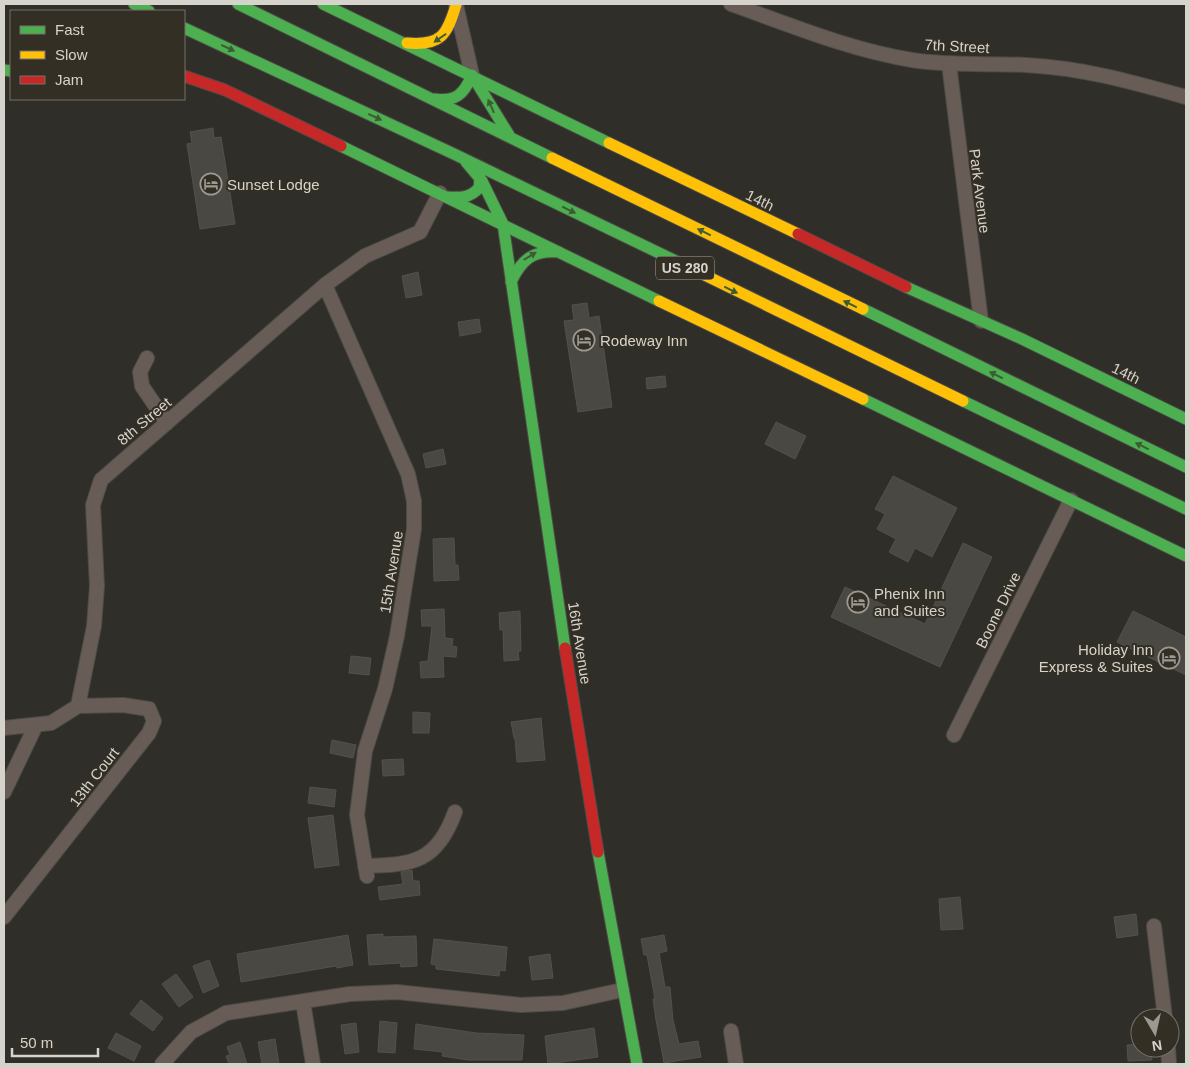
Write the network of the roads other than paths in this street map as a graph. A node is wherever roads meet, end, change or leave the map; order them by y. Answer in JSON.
{"nodes":[{"id":1,"x":134,"y":4,"type":"edge"},
{"id":2,"x":238,"y":4,"type":"edge"},
{"id":3,"x":323,"y":4,"type":"edge"},
{"id":4,"x":456,"y":4,"type":"edge"},
{"id":5,"x":731,"y":4,"type":"edge"},
{"id":6,"x":147,"y":10,"type":"edge"},
{"id":7,"x":185,"y":28,"type":"edge"},
{"id":8,"x":404,"y":43,"type":"junction"},
{"id":9,"x":949,"y":64,"type":"junction"},
{"id":10,"x":472,"y":75,"type":"junction"},
{"id":11,"x":185,"y":76,"type":"edge"},
{"id":12,"x":1186,"y":97,"type":"edge"},
{"id":13,"x":435,"y":99,"type":"junction"},
{"id":14,"x":510,"y":136,"type":"junction"},
{"id":15,"x":464,"y":159,"type":"junction"},
{"id":16,"x":480,"y":177,"type":"junction"},
{"id":17,"x":443,"y":195,"type":"junction"},
{"id":18,"x":515,"y":195,"type":"dead end"},
{"id":19,"x":539,"y":196,"type":"junction"},
{"id":20,"x":507,"y":208,"type":"dead end"},
{"id":21,"x":503,"y":224,"type":"junction"},
{"id":22,"x":561,"y":252,"type":"junction"},
{"id":23,"x":511,"y":282,"type":"junction"},
{"id":24,"x":325,"y":285,"type":"junction"},
{"id":25,"x":980,"y":321,"type":"junction"},
{"id":26,"x":148,"y":358,"type":"dead end"},
{"id":27,"x":1186,"y":419,"type":"edge"},
{"id":28,"x":167,"y":423,"type":"junction"},
{"id":29,"x":1186,"y":467,"type":"edge"},
{"id":30,"x":1071,"y":500,"type":"junction"},
{"id":31,"x":1186,"y":510,"type":"edge"},
{"id":32,"x":1186,"y":556,"type":"edge"},
{"id":33,"x":78,"y":706,"type":"junction"},
{"id":34,"x":36,"y":725,"type":"junction"},
{"id":35,"x":4,"y":728,"type":"edge"},
{"id":36,"x":954,"y":735,"type":"dead end"},
{"id":37,"x":4,"y":792,"type":"edge"},
{"id":38,"x":455,"y":812,"type":"dead end"},
{"id":39,"x":4,"y":917,"type":"edge"},
{"id":40,"x":1154,"y":926,"type":"dead end"},
{"id":41,"x":622,"y":990,"type":"junction"},
{"id":42,"x":303,"y":1002,"type":"junction"},
{"id":43,"x":1164,"y":1008,"type":"edge"},
{"id":44,"x":731,"y":1031,"type":"dead end"},
{"id":45,"x":162,"y":1064,"type":"edge"},
{"id":46,"x":314,"y":1064,"type":"edge"},
{"id":47,"x":637,"y":1064,"type":"edge"},
{"id":48,"x":736,"y":1064,"type":"edge"}],
"edges":[{"from":1,"to":6,"type":"main road"},
{"from":2,"to":13,"type":"main road","number":"US 280"},
{"from":3,"to":8,"type":"main road","name":"14th"},
{"from":4,"to":8,"type":"main road","one_way":true},
{"from":4,"to":10,"type":"street"},
{"from":5,"to":9,"type":"street","name":"7th Street"},
{"from":7,"to":15,"type":"main road","number":"US 280","one_way":true},
{"from":8,"to":10,"type":"main road","name":"14th"},
{"from":9,"to":12,"type":"street","name":"7th Street"},
{"from":9,"to":25,"type":"street","name":"Park Avenue"},
{"from":10,"to":13,"type":"main road"},
{"from":14,"to":10,"type":"main road","one_way":true},
{"from":10,"to":25,"type":"main road","name":"14th"},
{"from":11,"to":17,"type":"main road"},
{"from":13,"to":14,"type":"main road","number":"US 280"},
{"from":29,"to":14,"type":"main road","number":"US 280","one_way":true},
{"from":15,"to":16,"type":"main road"},
{"from":15,"to":19,"type":"main road","number":"US 280"},
{"from":16,"to":17,"type":"main road"},
{"from":16,"to":21,"type":"main road"},
{"from":17,"to":21,"type":"main road"},
{"from":17,"to":24,"type":"street","name":"8th Street"},
{"from":18,"to":19,"type":"main road"},
{"from":19,"to":31,"type":"main road","number":"US 280","one_way":true},
{"from":20,"to":21,"type":"main road"},
{"from":21,"to":22,"type":"main road"},
{"from":21,"to":23,"type":"main road","name":"16th Avenue"},
{"from":23,"to":22,"type":"main road","one_way":true},
{"from":22,"to":30,"type":"main road"},
{"from":23,"to":41,"type":"main road","name":"16th Avenue"},
{"from":24,"to":28,"type":"street","name":"8th Street"},
{"from":24,"to":38,"type":"street","name":"15th Avenue"},
{"from":25,"to":27,"type":"main road","name":"14th"},
{"from":26,"to":28,"type":"street"},
{"from":28,"to":33,"type":"street","name":"8th Street"},
{"from":30,"to":32,"type":"main road"},
{"from":30,"to":36,"type":"street","name":"Boone Drive"},
{"from":33,"to":34,"type":"street"},
{"from":33,"to":39,"type":"street","name":"13th Court"},
{"from":34,"to":35,"type":"street"},
{"from":34,"to":37,"type":"street"},
{"from":40,"to":43,"type":"street"},
{"from":41,"to":42,"type":"street"},
{"from":41,"to":47,"type":"main road","name":"16th Avenue"},
{"from":42,"to":45,"type":"street"},
{"from":42,"to":46,"type":"street"},
{"from":44,"to":48,"type":"street"}]}
